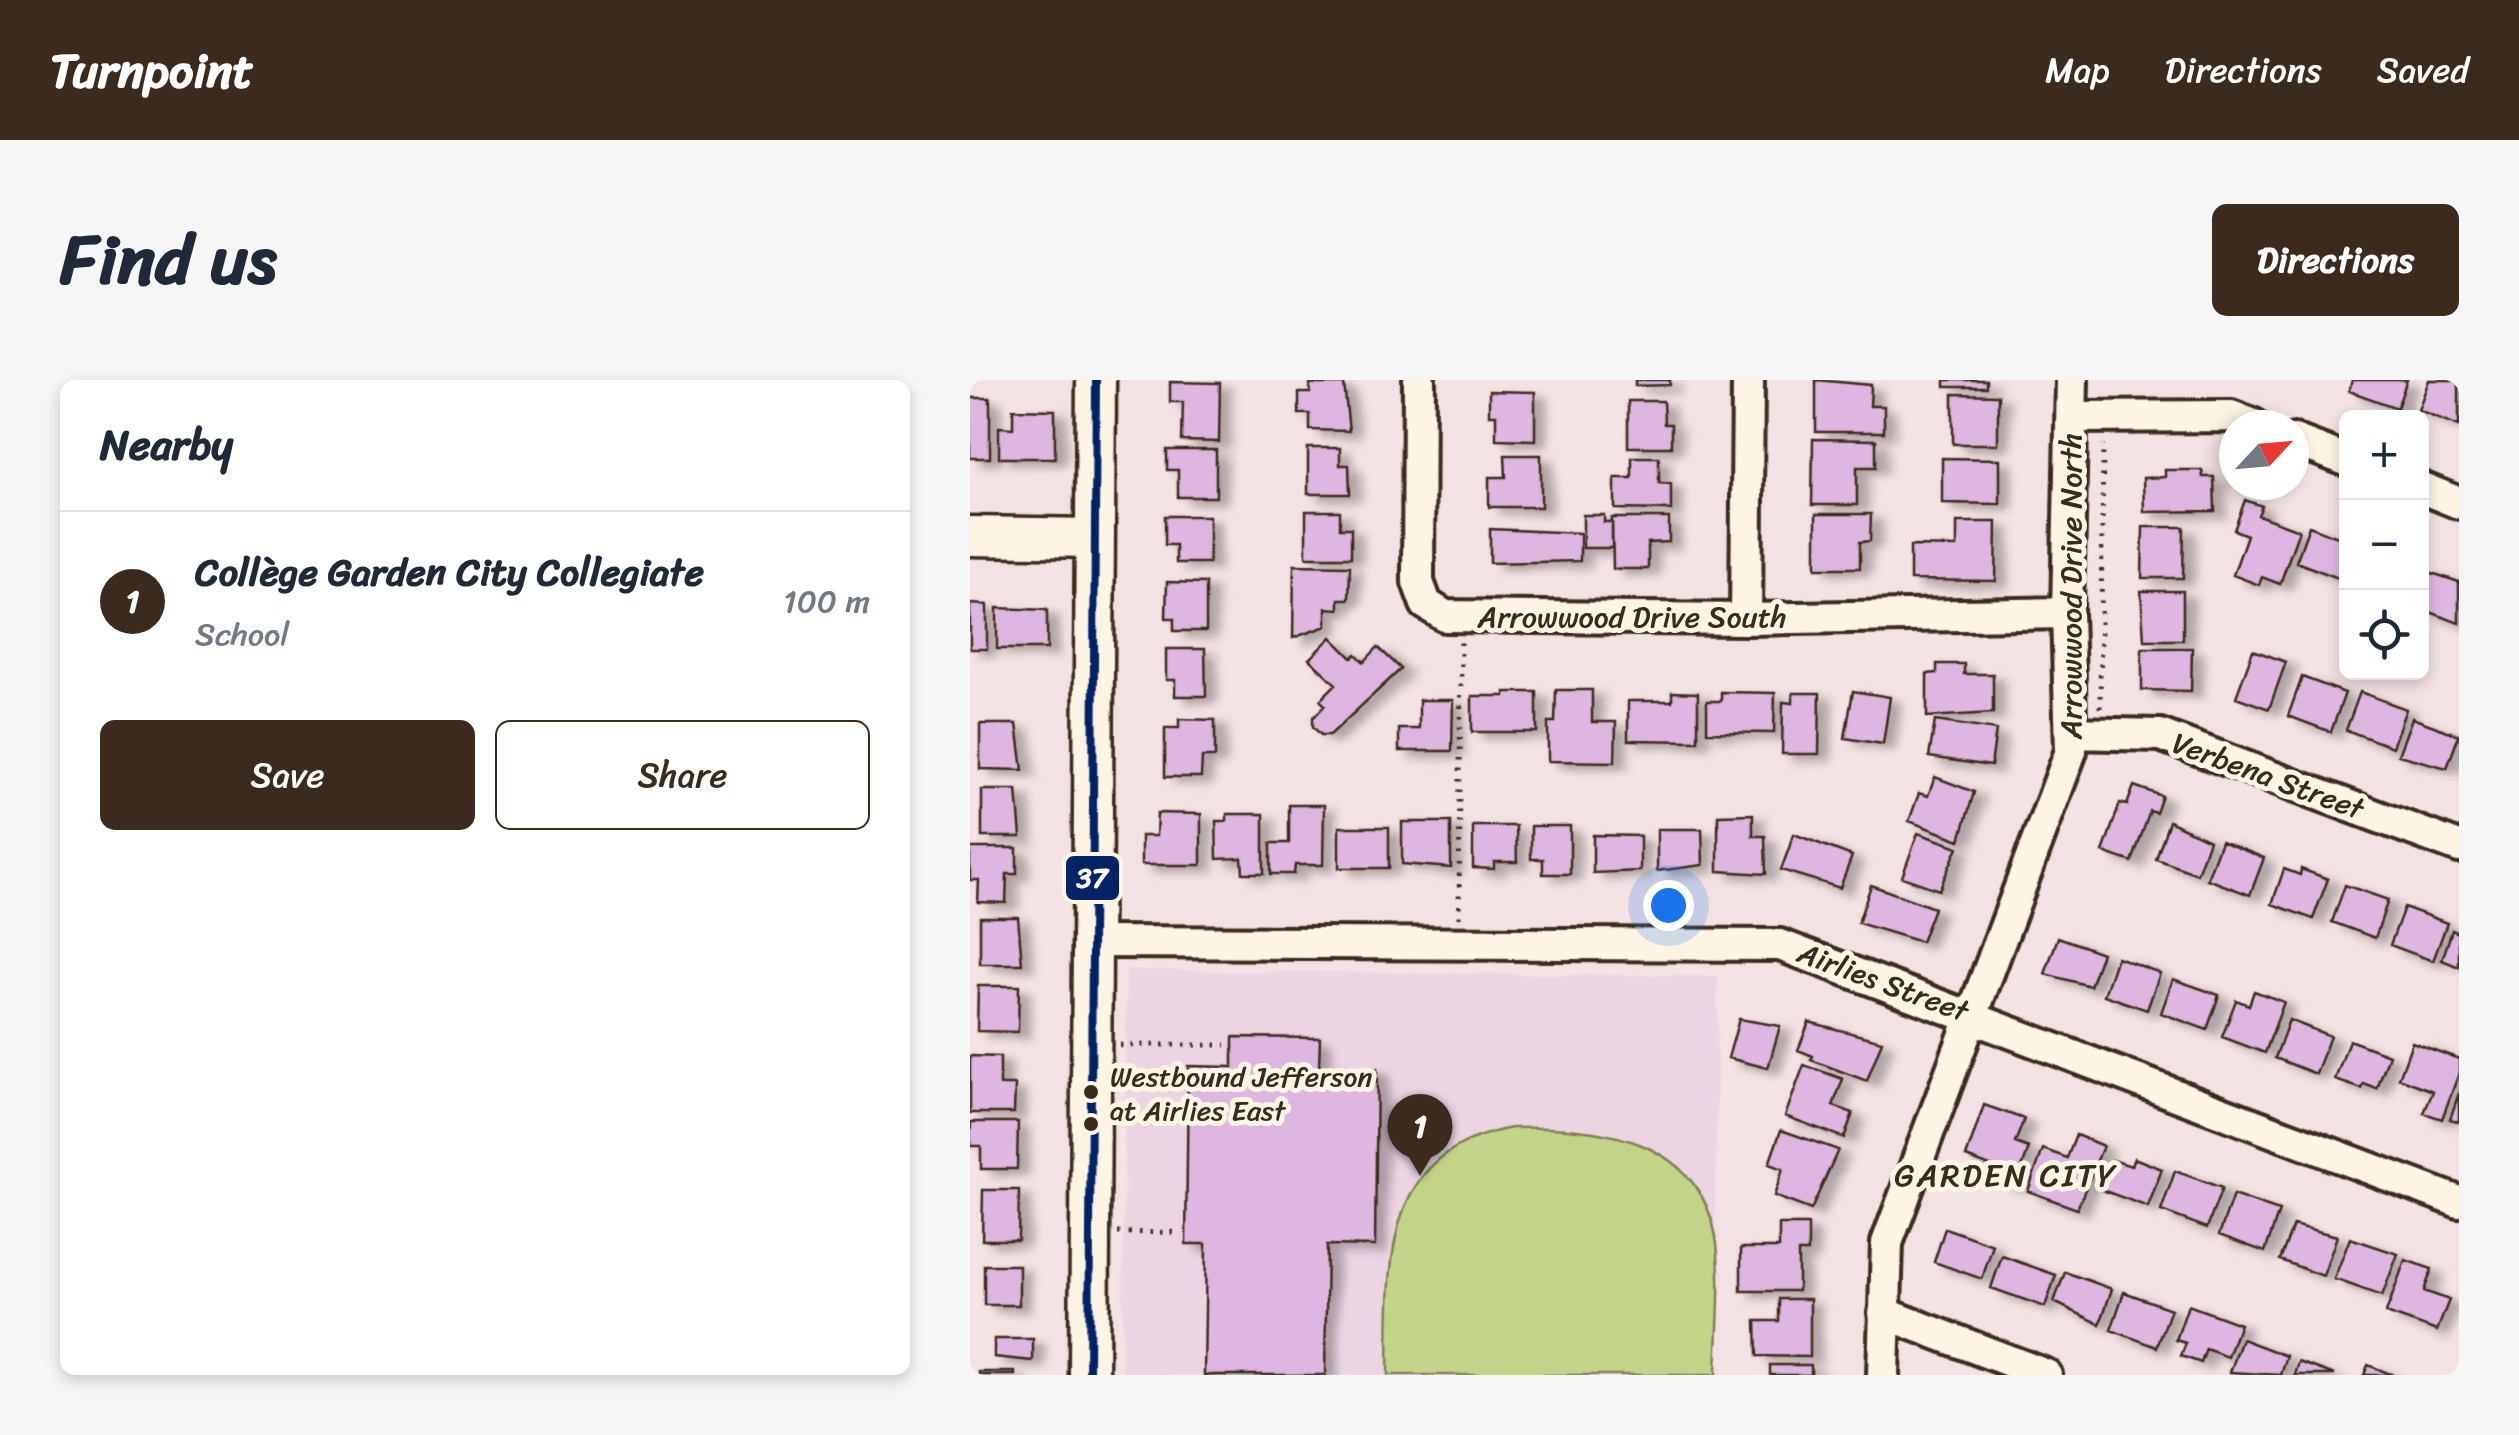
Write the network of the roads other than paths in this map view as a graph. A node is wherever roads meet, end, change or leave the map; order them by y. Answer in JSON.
{"nodes":[{"id":1,"x":1096,"y":380,"type":"edge"},
{"id":2,"x":1419,"y":380,"type":"edge"},
{"id":3,"x":1748,"y":380,"type":"edge"},
{"id":4,"x":2072,"y":380,"type":"edge"},
{"id":5,"x":2072,"y":416,"type":"junction"},
{"id":6,"x":2219,"y":416,"type":"edge"},
{"id":7,"x":2309,"y":446,"type":"edge"},
{"id":8,"x":2339,"y":457,"type":"edge"},
{"id":9,"x":2429,"y":491,"type":"edge"},
{"id":10,"x":2459,"y":502,"type":"edge"},
{"id":11,"x":970,"y":536,"type":"edge"},
{"id":12,"x":1093,"y":538,"type":"junction"},
{"id":13,"x":2066,"y":613,"type":"junction"},
{"id":14,"x":1746,"y":619,"type":"junction"},
{"id":15,"x":2086,"y":733,"type":"junction"},
{"id":16,"x":2459,"y":847,"type":"edge"},
{"id":17,"x":1092,"y":942,"type":"junction"},
{"id":18,"x":1972,"y":1014,"type":"junction"},
{"id":19,"x":2459,"y":1202,"type":"edge"},
{"id":20,"x":1884,"y":1313,"type":"junction"},
{"id":21,"x":1089,"y":1375,"type":"edge"},
{"id":22,"x":1884,"y":1375,"type":"edge"},
{"id":23,"x":2046,"y":1375,"type":"edge"}],
"edges":[{"from":1,"to":12,"type":"street"},
{"from":2,"to":14,"type":"street","name":"Arrowwood Drive South"},
{"from":3,"to":14,"type":"street"},
{"from":4,"to":5,"type":"street","name":"Arrowwood Drive North"},
{"from":5,"to":6,"type":"street"},
{"from":5,"to":13,"type":"street","name":"Arrowwood Drive North"},
{"from":7,"to":8,"type":"street"},
{"from":9,"to":10,"type":"street"},
{"from":11,"to":12,"type":"street"},
{"from":12,"to":17,"type":"street"},
{"from":13,"to":14,"type":"street","name":"Arrowwood Drive South"},
{"from":13,"to":15,"type":"street","name":"Arrowwood Drive North"},
{"from":15,"to":16,"type":"street","name":"Verbena Street"},
{"from":15,"to":18,"type":"street","name":"Arrowwood Drive North"},
{"from":17,"to":18,"type":"street","name":"Airlies Street"},
{"from":17,"to":21,"type":"street"},
{"from":18,"to":19,"type":"street","name":"Airlies Street"},
{"from":18,"to":20,"type":"street","name":"Arrowwood Drive North"},
{"from":20,"to":22,"type":"street","name":"Arrowwood Drive North"},
{"from":20,"to":23,"type":"street"}]}
